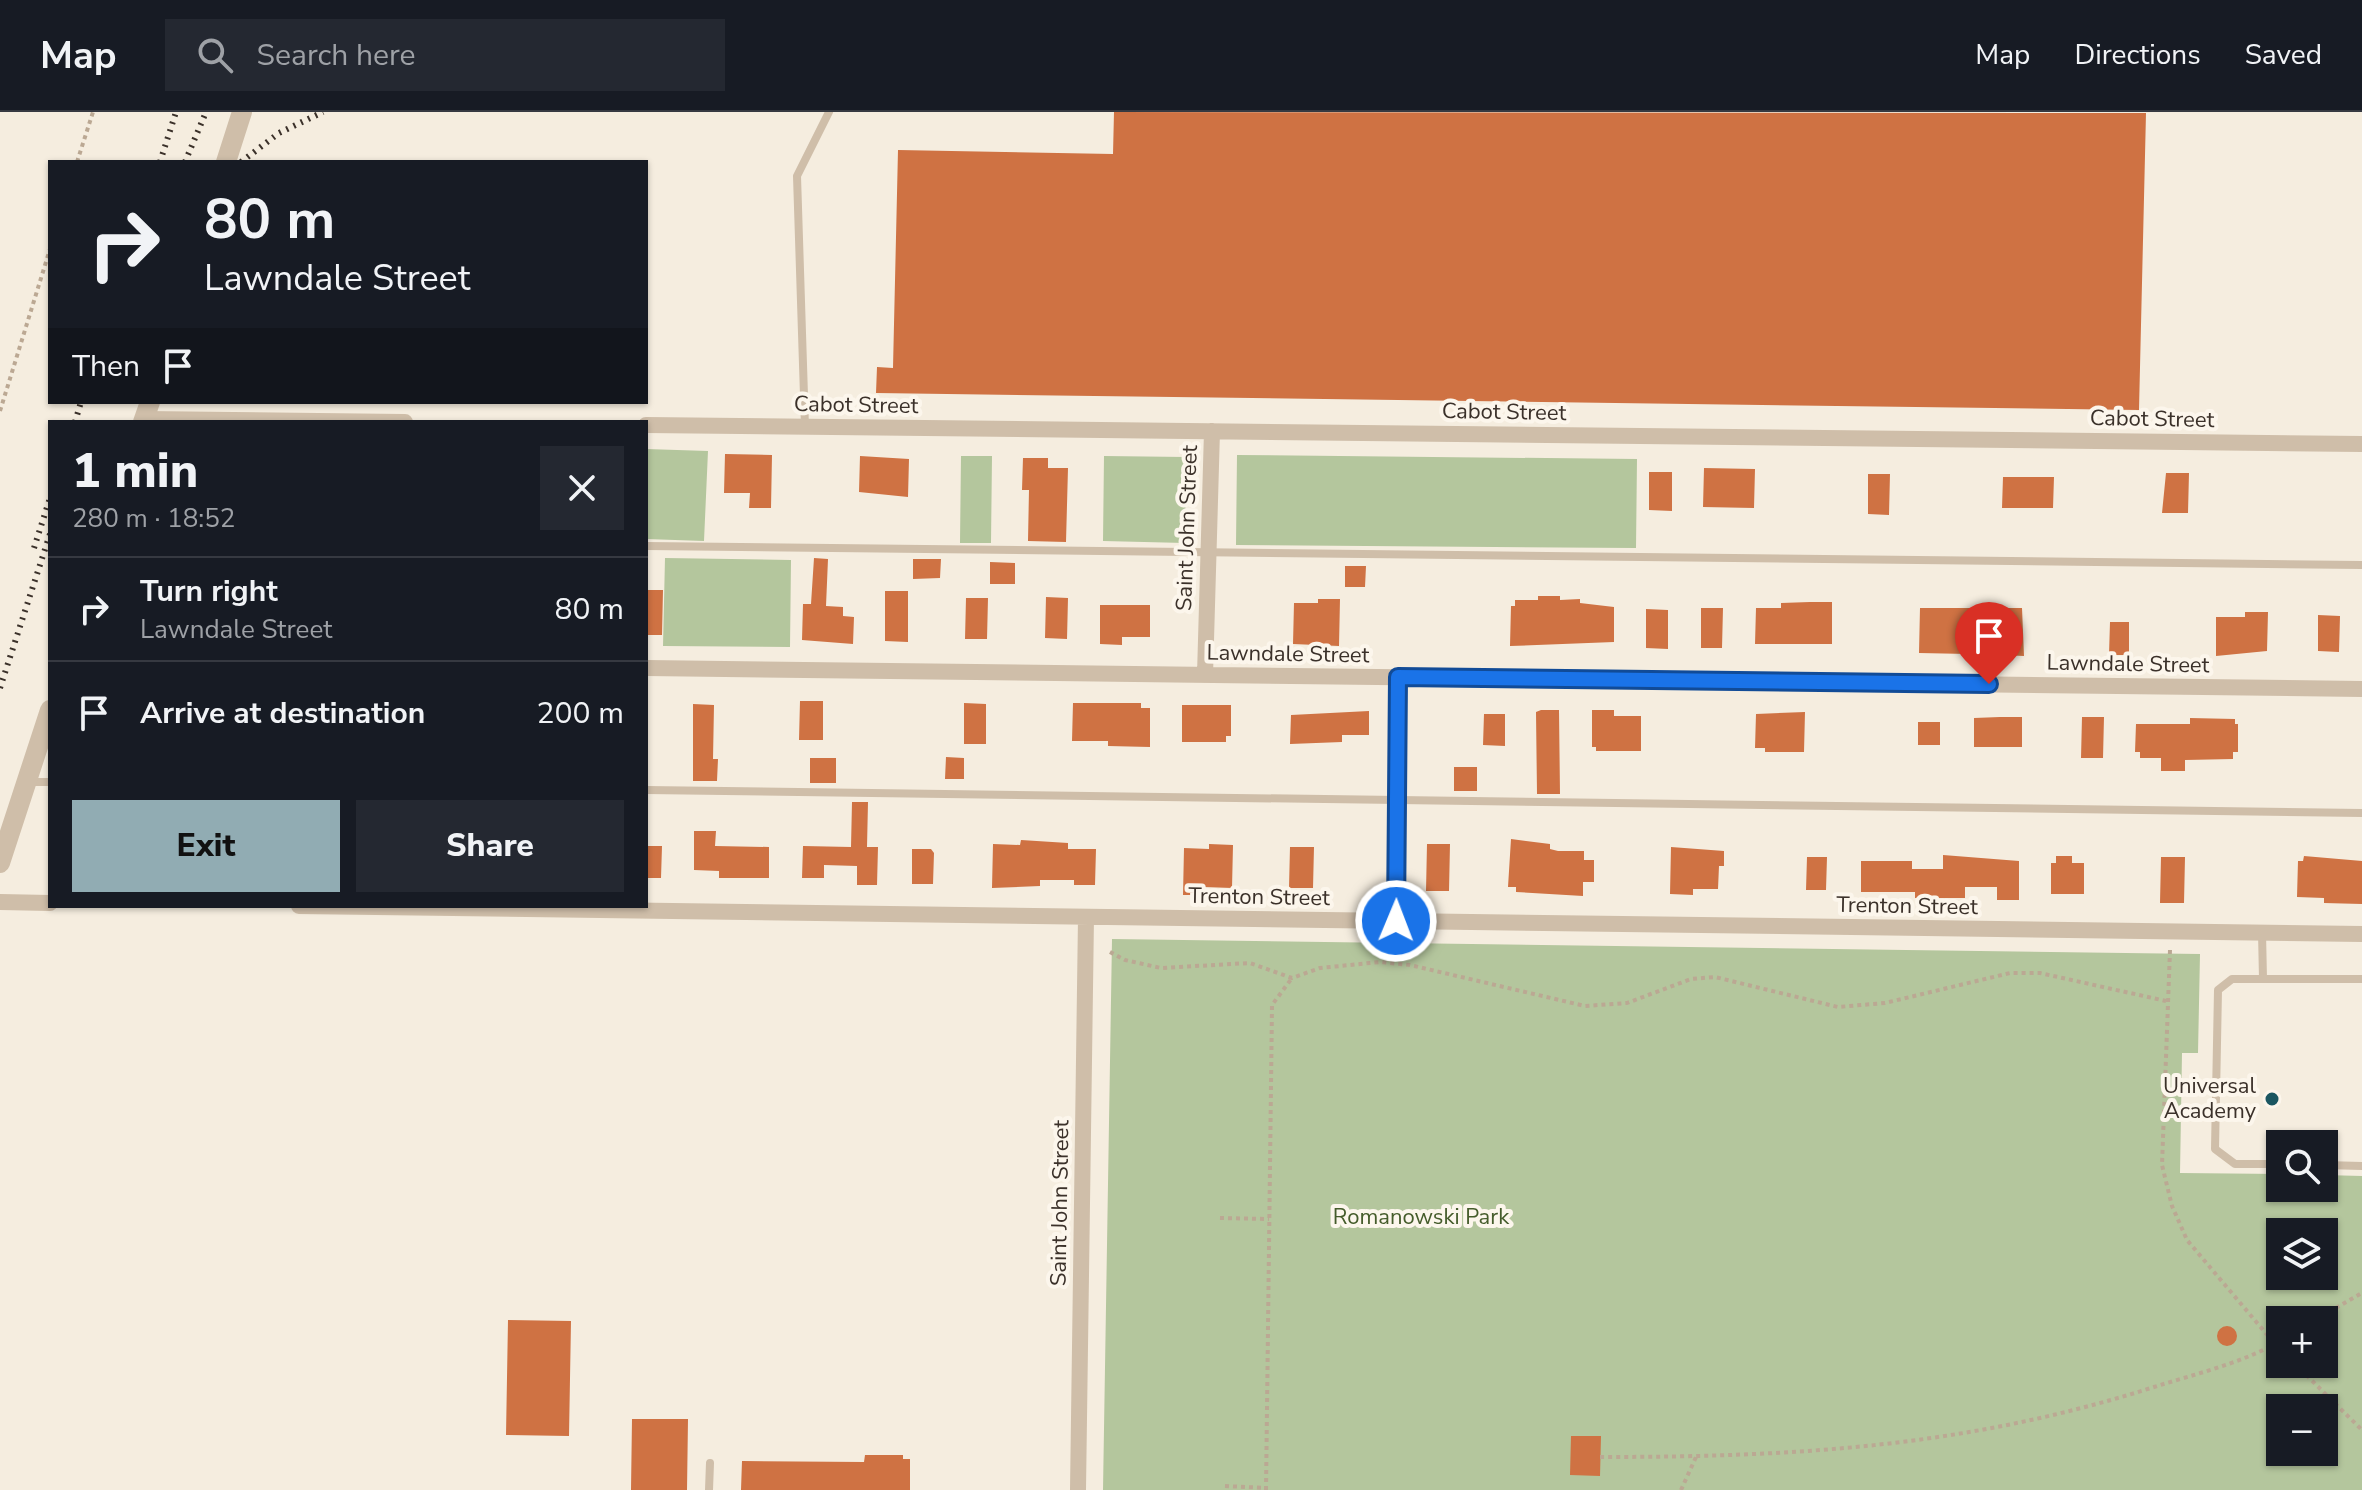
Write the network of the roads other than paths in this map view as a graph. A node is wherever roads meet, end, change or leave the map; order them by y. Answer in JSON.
{"nodes":[{"id":1,"x":242,"y":112,"type":"edge"},
{"id":2,"x":829,"y":112,"type":"edge"},
{"id":3,"x":227,"y":160,"type":"edge"},
{"id":4,"x":146,"y":414,"type":"edge"},
{"id":5,"x":340,"y":420,"type":"edge"},
{"id":6,"x":648,"y":425,"type":"edge"},
{"id":7,"x":805,"y":427,"type":"junction"},
{"id":8,"x":1212,"y":431,"type":"junction"},
{"id":9,"x":2362,"y":444,"type":"edge"},
{"id":10,"x":648,"y":546,"type":"edge"},
{"id":11,"x":1208,"y":554,"type":"junction"},
{"id":12,"x":2362,"y":565,"type":"edge"},
{"id":13,"x":648,"y":668,"type":"edge"},
{"id":14,"x":1205,"y":675,"type":"junction"},
{"id":15,"x":1398,"y":677,"type":"junction"},
{"id":16,"x":2362,"y":689,"type":"edge"},
{"id":17,"x":48,"y":716,"type":"edge"},
{"id":18,"x":27,"y":782,"type":"junction"},
{"id":19,"x":48,"y":782,"type":"edge"},
{"id":20,"x":648,"y":790,"type":"edge"},
{"id":21,"x":1397,"y":800,"type":"junction"},
{"id":22,"x":2362,"y":813,"type":"edge"},
{"id":23,"x":0,"y":863,"type":"edge"},
{"id":24,"x":0,"y":902,"type":"edge"},
{"id":25,"x":48,"y":903,"type":"edge"},
{"id":26,"x":442,"y":908,"type":"edge"},
{"id":27,"x":1086,"y":917,"type":"junction"},
{"id":28,"x":1396,"y":921,"type":"junction"},
{"id":29,"x":2262,"y":932,"type":"junction"},
{"id":30,"x":2362,"y":934,"type":"edge"},
{"id":31,"x":2263,"y":979,"type":"junction"},
{"id":32,"x":2362,"y":979,"type":"edge"},
{"id":33,"x":2266,"y":1164,"type":"edge"},
{"id":34,"x":2338,"y":1165,"type":"edge"},
{"id":35,"x":2362,"y":1166,"type":"edge"},
{"id":36,"x":710,"y":1463,"type":"dead end"},
{"id":37,"x":709,"y":1490,"type":"edge"},
{"id":38,"x":1078,"y":1490,"type":"edge"}],
"edges":[{"from":1,"to":3,"type":"street"},
{"from":2,"to":7,"type":"lane"},
{"from":4,"to":5,"type":"street"},
{"from":6,"to":7,"type":"street","name":"Cabot Street"},
{"from":7,"to":8,"type":"street","name":"Cabot Street"},
{"from":8,"to":9,"type":"street","name":"Cabot Street"},
{"from":8,"to":11,"type":"street","name":"Saint John Street"},
{"from":10,"to":11,"type":"lane"},
{"from":11,"to":12,"type":"lane"},
{"from":11,"to":14,"type":"street","name":"Saint John Street"},
{"from":13,"to":14,"type":"street","name":"Lawndale Street"},
{"from":14,"to":15,"type":"street","name":"Lawndale Street"},
{"from":15,"to":16,"type":"street","name":"Lawndale Street"},
{"from":15,"to":21,"type":"street"},
{"from":17,"to":18,"type":"street"},
{"from":18,"to":19,"type":"lane"},
{"from":18,"to":23,"type":"street"},
{"from":20,"to":21,"type":"lane"},
{"from":21,"to":22,"type":"lane"},
{"from":21,"to":28,"type":"street"},
{"from":24,"to":25,"type":"street"},
{"from":26,"to":27,"type":"street","name":"Trenton Street"},
{"from":27,"to":28,"type":"street","name":"Trenton Street"},
{"from":27,"to":38,"type":"street","name":"Saint John Street"},
{"from":28,"to":29,"type":"street","name":"Trenton Street"},
{"from":29,"to":30,"type":"street","name":"Trenton Street"},
{"from":29,"to":31,"type":"lane"},
{"from":31,"to":32,"type":"lane"},
{"from":31,"to":33,"type":"lane"},
{"from":34,"to":35,"type":"lane"},
{"from":36,"to":37,"type":"lane"}]}
